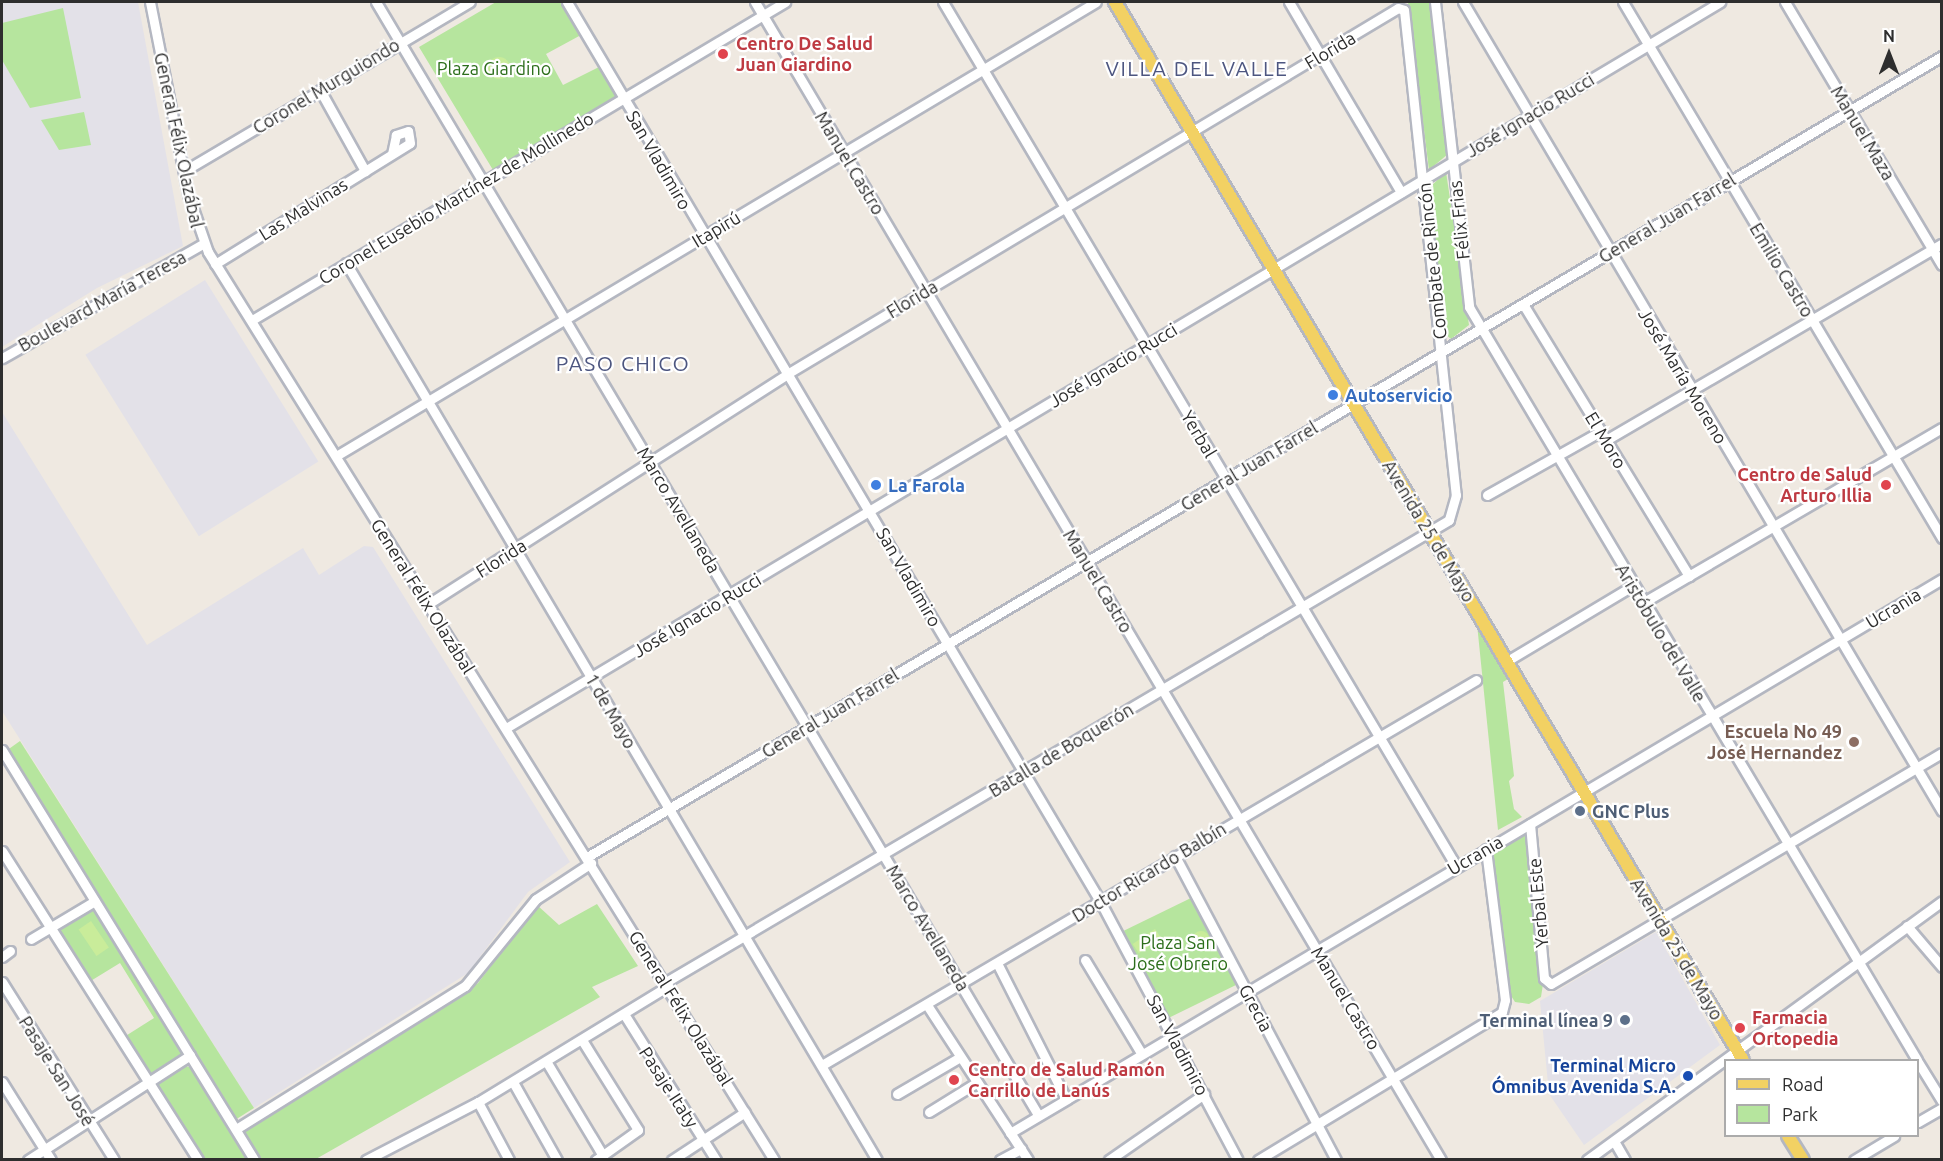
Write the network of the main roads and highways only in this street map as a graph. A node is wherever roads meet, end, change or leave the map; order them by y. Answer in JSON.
{"nodes":[{"id":1,"x":1115,"y":2,"type":"edge"},
{"id":2,"x":1740,"y":1055,"type":"edge"},
{"id":3,"x":1789,"y":1137,"type":"edge"},
{"id":4,"x":1803,"y":1160,"type":"edge"}],
"edges":[{"from":1,"to":2,"type":"main road","name":"Avenida 25 de Mayo"},
{"from":3,"to":4,"type":"main road"}]}
